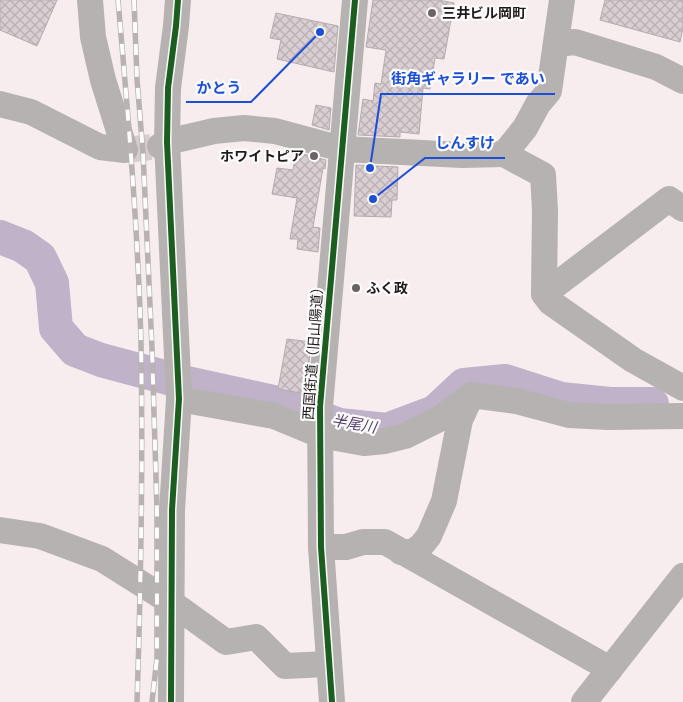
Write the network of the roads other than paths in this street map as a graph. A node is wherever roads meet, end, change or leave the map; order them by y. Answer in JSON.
{"nodes":[{"id":1,"x":90,"y":0,"type":"edge"},
{"id":2,"x":178,"y":0,"type":"edge"},
{"id":3,"x":355,"y":0,"type":"edge"},
{"id":4,"x":562,"y":0,"type":"edge"},
{"id":5,"x":556,"y":44,"type":"junction"},
{"id":6,"x":683,"y":81,"type":"edge"},
{"id":7,"x":0,"y":104,"type":"edge"},
{"id":8,"x":163,"y":144,"type":"junction"},
{"id":9,"x":342,"y":149,"type":"junction"},
{"id":10,"x":504,"y":154,"type":"junction"},
{"id":11,"x":683,"y":209,"type":"edge"},
{"id":12,"x":544,"y":294,"type":"junction"},
{"id":13,"x":683,"y":388,"type":"edge"},
{"id":14,"x":471,"y":395,"type":"junction"},
{"id":15,"x":179,"y":399,"type":"junction"},
{"id":16,"x":683,"y":416,"type":"edge"},
{"id":17,"x":320,"y":435,"type":"junction"},
{"id":18,"x":0,"y":530,"type":"edge"},
{"id":19,"x":321,"y":547,"type":"junction"},
{"id":20,"x":401,"y":552,"type":"junction"},
{"id":21,"x":683,"y":576,"type":"edge"},
{"id":22,"x":172,"y":603,"type":"junction"},
{"id":23,"x":328,"y":664,"type":"junction"},
{"id":24,"x":610,"y":669,"type":"junction"},
{"id":25,"x":171,"y":702,"type":"edge"},
{"id":26,"x":332,"y":702,"type":"edge"},
{"id":27,"x":584,"y":702,"type":"edge"}],
"edges":[{"from":1,"to":7,"type":"street"},
{"from":2,"to":8,"type":"street"},
{"from":3,"to":9,"type":"street","name":"西国街道（旧山陽道）"},
{"from":4,"to":5,"type":"street"},
{"from":5,"to":6,"type":"street"},
{"from":5,"to":10,"type":"street"},
{"from":8,"to":9,"type":"street"},
{"from":8,"to":15,"type":"street"},
{"from":9,"to":10,"type":"street"},
{"from":9,"to":17,"type":"street","name":"西国街道（旧山陽道）"},
{"from":10,"to":12,"type":"street"},
{"from":11,"to":12,"type":"street"},
{"from":12,"to":13,"type":"street"},
{"from":14,"to":16,"type":"street"},
{"from":14,"to":17,"type":"street"},
{"from":14,"to":20,"type":"street"},
{"from":15,"to":17,"type":"street"},
{"from":15,"to":22,"type":"street"},
{"from":17,"to":19,"type":"street","name":"西国街道（旧山陽道）"},
{"from":18,"to":22,"type":"street"},
{"from":19,"to":20,"type":"street"},
{"from":19,"to":23,"type":"street","name":"西国街道（旧山陽道）"},
{"from":20,"to":24,"type":"street"},
{"from":21,"to":24,"type":"street"},
{"from":22,"to":23,"type":"street"},
{"from":22,"to":25,"type":"street"},
{"from":23,"to":26,"type":"street","name":"西国街道（旧山陽道）"},
{"from":24,"to":27,"type":"street"}]}
